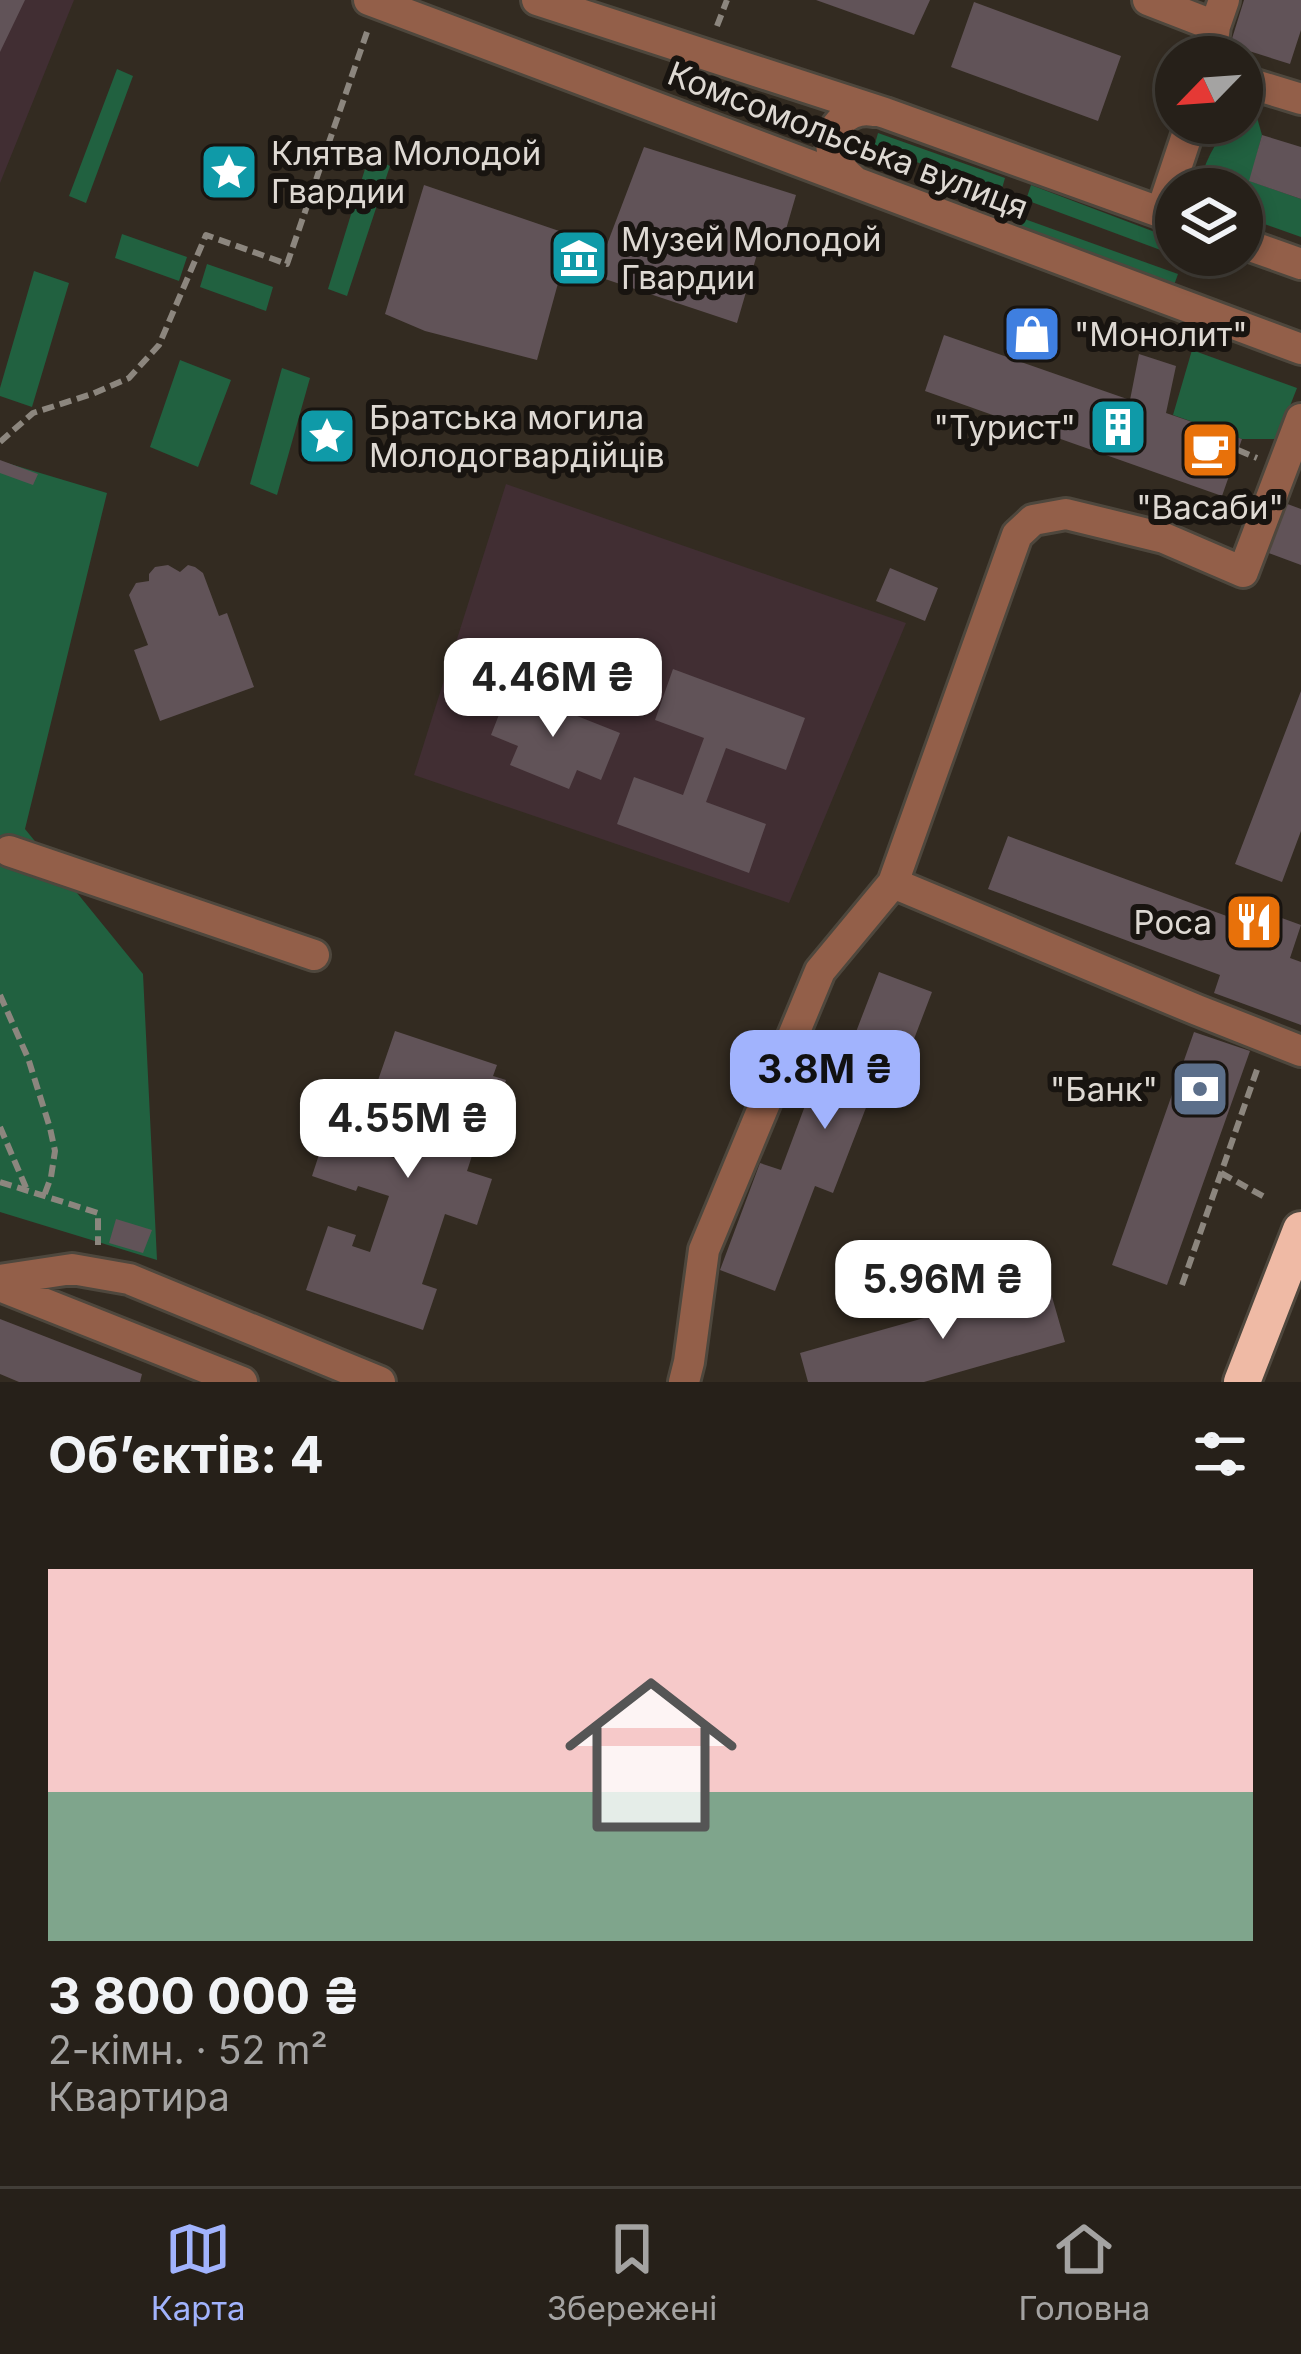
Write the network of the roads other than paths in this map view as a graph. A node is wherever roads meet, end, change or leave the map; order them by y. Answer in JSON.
{"nodes":[{"id":1,"x":369,"y":0,"type":"edge"},
{"id":2,"x":537,"y":0,"type":"edge"},
{"id":3,"x":1148,"y":0,"type":"edge"},
{"id":4,"x":1217,"y":28,"type":"edge"},
{"id":5,"x":1263,"y":87,"type":"edge"},
{"id":6,"x":1301,"y":99,"type":"edge"},
{"id":7,"x":886,"y":113,"type":"junction"},
{"id":8,"x":859,"y":185,"type":"junction"},
{"id":9,"x":1155,"y":211,"type":"edge"},
{"id":10,"x":1263,"y":250,"type":"edge"},
{"id":11,"x":1301,"y":264,"type":"edge"},
{"id":12,"x":1301,"y":349,"type":"edge"},
{"id":13,"x":1301,"y":419,"type":"edge"},
{"id":14,"x":3,"y":846,"type":"edge"},
{"id":15,"x":893,"y":883,"type":"junction"},
{"id":16,"x":314,"y":955,"type":"dead end"},
{"id":17,"x":1301,"y":1051,"type":"edge"},
{"id":18,"x":1301,"y":1230,"type":"edge"},
{"id":19,"x":0,"y":1283,"type":"edge"},
{"id":20,"x":1247,"y":1368,"type":"edge"},
{"id":21,"x":242,"y":1382,"type":"edge"},
{"id":22,"x":380,"y":1382,"type":"edge"},
{"id":23,"x":684,"y":1382,"type":"edge"}],
"edges":[{"from":1,"to":8,"type":"street","name":"Комсомольська вулиця"},
{"from":2,"to":7,"type":"street","name":"Комсомольська вулиця"},
{"from":3,"to":4,"type":"street"},
{"from":5,"to":6,"type":"street"},
{"from":7,"to":8,"type":"street"},
{"from":7,"to":9,"type":"street","name":"Комсомольська вулиця"},
{"from":8,"to":12,"type":"street","name":"Комсомольська вулиця"},
{"from":10,"to":11,"type":"street"},
{"from":13,"to":15,"type":"street"},
{"from":14,"to":16,"type":"street"},
{"from":15,"to":17,"type":"street"},
{"from":15,"to":23,"type":"street"},
{"from":18,"to":20,"type":"highway"},
{"from":19,"to":21,"type":"street"},
{"from":19,"to":22,"type":"street"}]}
